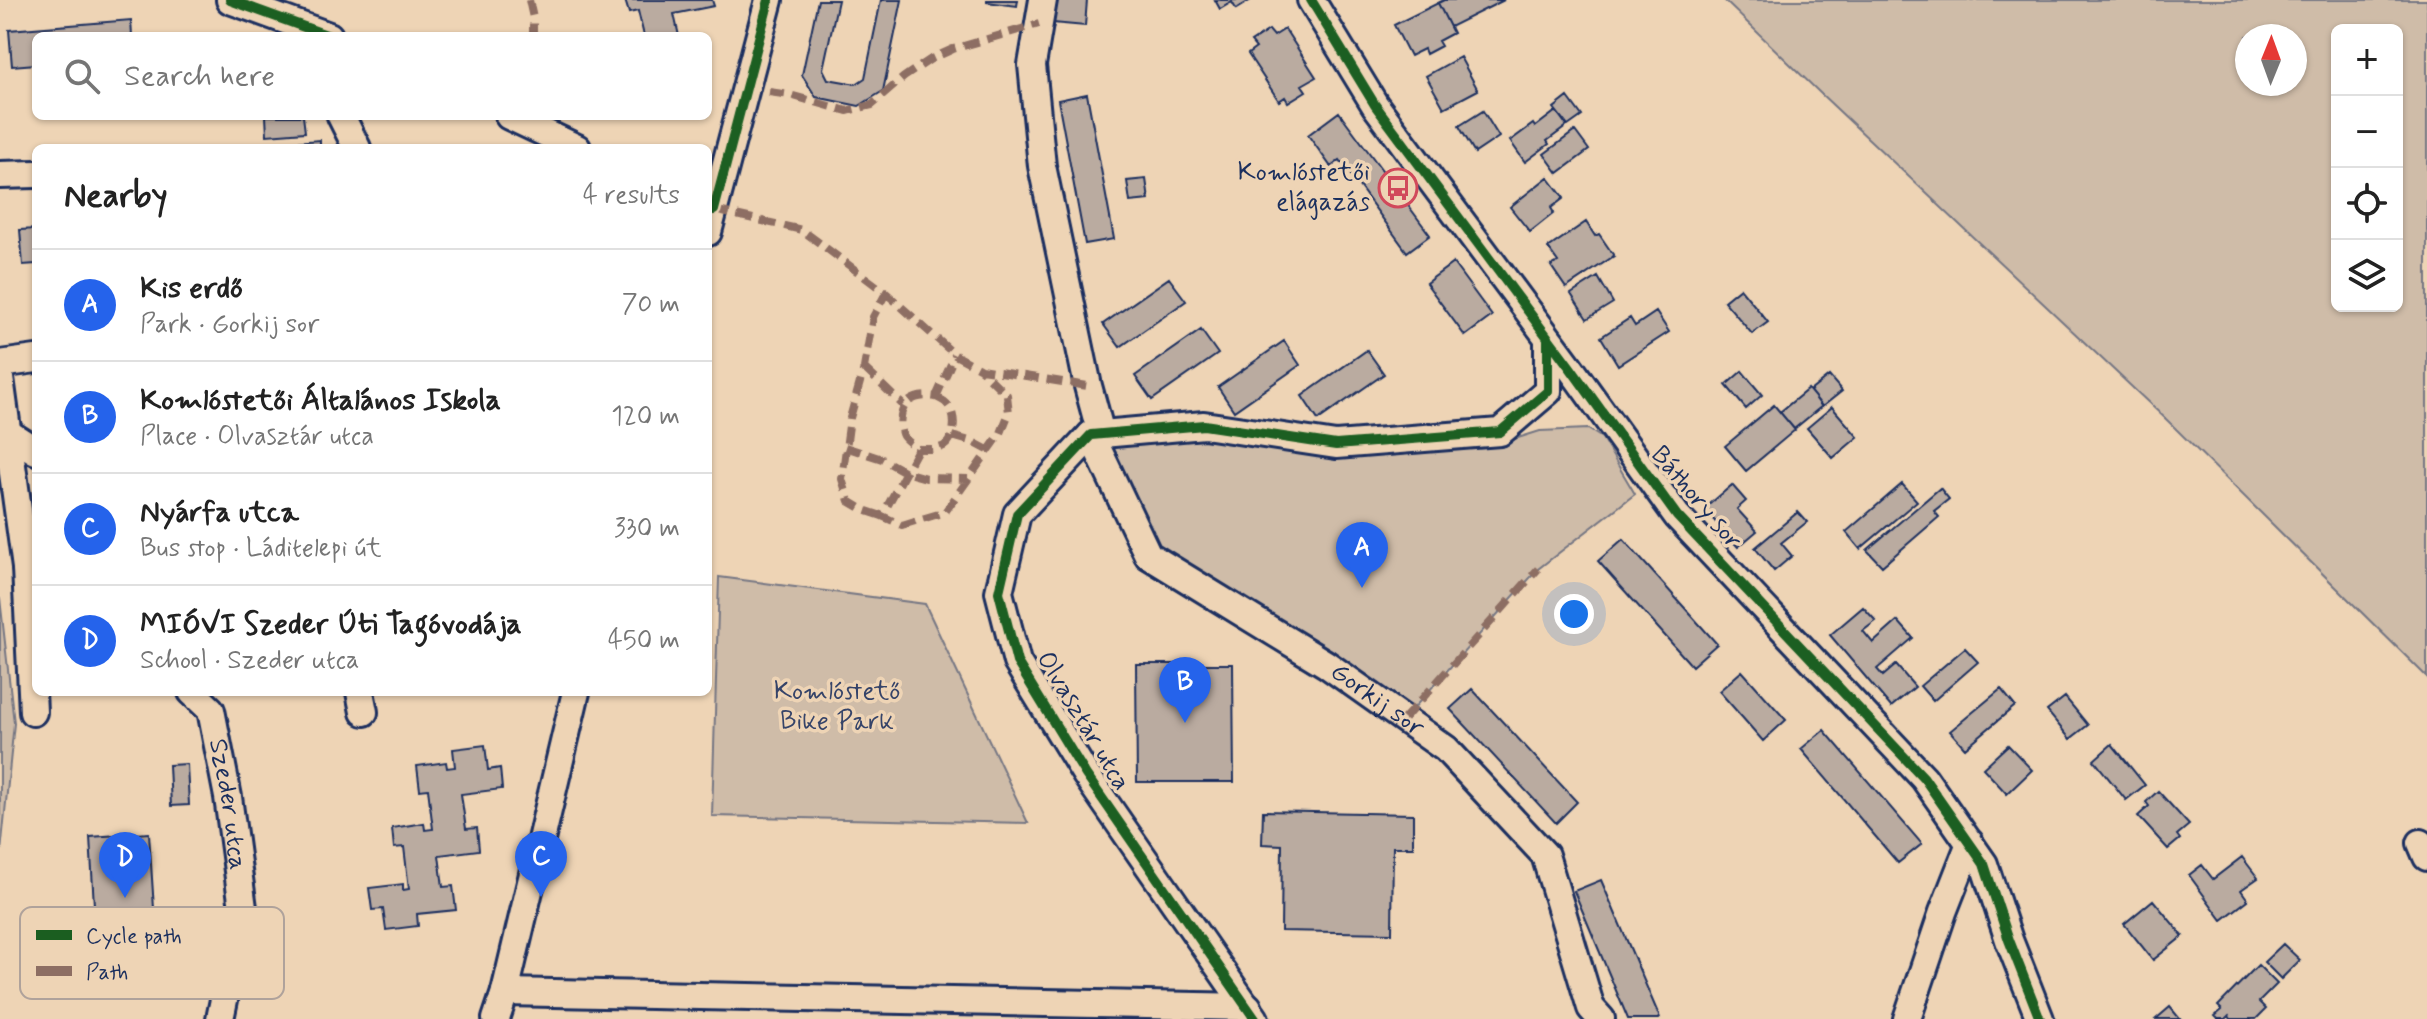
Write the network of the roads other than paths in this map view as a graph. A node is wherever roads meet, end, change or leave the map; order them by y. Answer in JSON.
{"nodes":[{"id":1,"x":230,"y":0,"type":"edge"},
{"id":2,"x":769,"y":0,"type":"edge"},
{"id":3,"x":1043,"y":0,"type":"edge"},
{"id":4,"x":1311,"y":0,"type":"edge"},
{"id":5,"x":318,"y":32,"type":"edge"},
{"id":6,"x":343,"y":120,"type":"edge"},
{"id":7,"x":518,"y":120,"type":"edge"},
{"id":8,"x":355,"y":144,"type":"edge"},
{"id":9,"x":568,"y":144,"type":"edge"},
{"id":10,"x":32,"y":174,"type":"edge"},
{"id":11,"x":0,"y":175,"type":"edge"},
{"id":12,"x":712,"y":210,"type":"edge"},
{"id":13,"x":1548,"y":339,"type":"junction"},
{"id":14,"x":32,"y":360,"type":"edge"},
{"id":15,"x":0,"y":364,"type":"edge"},
{"id":16,"x":0,"y":378,"type":"edge"},
{"id":17,"x":8,"y":433,"type":"junction"},
{"id":18,"x":1096,"y":434,"type":"junction"},
{"id":19,"x":32,"y":448,"type":"edge"},
{"id":20,"x":31,"y":575,"type":"edge"},
{"id":21,"x":32,"y":644,"type":"edge"},
{"id":22,"x":33,"y":696,"type":"edge"},
{"id":23,"x":196,"y":696,"type":"edge"},
{"id":24,"x":575,"y":696,"type":"edge"},
{"id":25,"x":33,"y":712,"type":"dead end"},
{"id":26,"x":1970,"y":843,"type":"junction"},
{"id":27,"x":243,"y":907,"type":"edge"},
{"id":28,"x":505,"y":992,"type":"junction"},
{"id":29,"x":224,"y":999,"type":"edge"},
{"id":30,"x":1251,"y":1013,"type":"edge"},
{"id":31,"x":220,"y":1019,"type":"edge"},
{"id":32,"x":496,"y":1019,"type":"edge"},
{"id":33,"x":1601,"y":1019,"type":"edge"},
{"id":34,"x":1907,"y":1019,"type":"edge"},
{"id":35,"x":2040,"y":1019,"type":"edge"}],
"edges":[{"from":1,"to":5,"type":"street"},
{"from":2,"to":12,"type":"street"},
{"from":3,"to":18,"type":"street","name":"Gorkij sor"},
{"from":4,"to":13,"type":"street","name":"Báthory sor"},
{"from":6,"to":8,"type":"street"},
{"from":7,"to":9,"type":"street"},
{"from":10,"to":11,"type":"street"},
{"from":13,"to":18,"type":"street"},
{"from":13,"to":26,"type":"street","name":"Báthory sor"},
{"from":14,"to":15,"type":"street"},
{"from":16,"to":17,"type":"street"},
{"from":17,"to":19,"type":"street"},
{"from":17,"to":20,"type":"street"},
{"from":18,"to":30,"type":"street","name":"Olvasztár utca"},
{"from":18,"to":33,"type":"street","name":"Gorkij sor"},
{"from":20,"to":21,"type":"street"},
{"from":22,"to":25,"type":"street"},
{"from":23,"to":27,"type":"street","name":"Szeder utca"},
{"from":24,"to":28,"type":"street"},
{"from":26,"to":34,"type":"street"},
{"from":26,"to":35,"type":"street","name":"Báthory sor"},
{"from":28,"to":30,"type":"street"},
{"from":28,"to":32,"type":"street"},
{"from":29,"to":31,"type":"street","name":"Szeder utca"}]}
